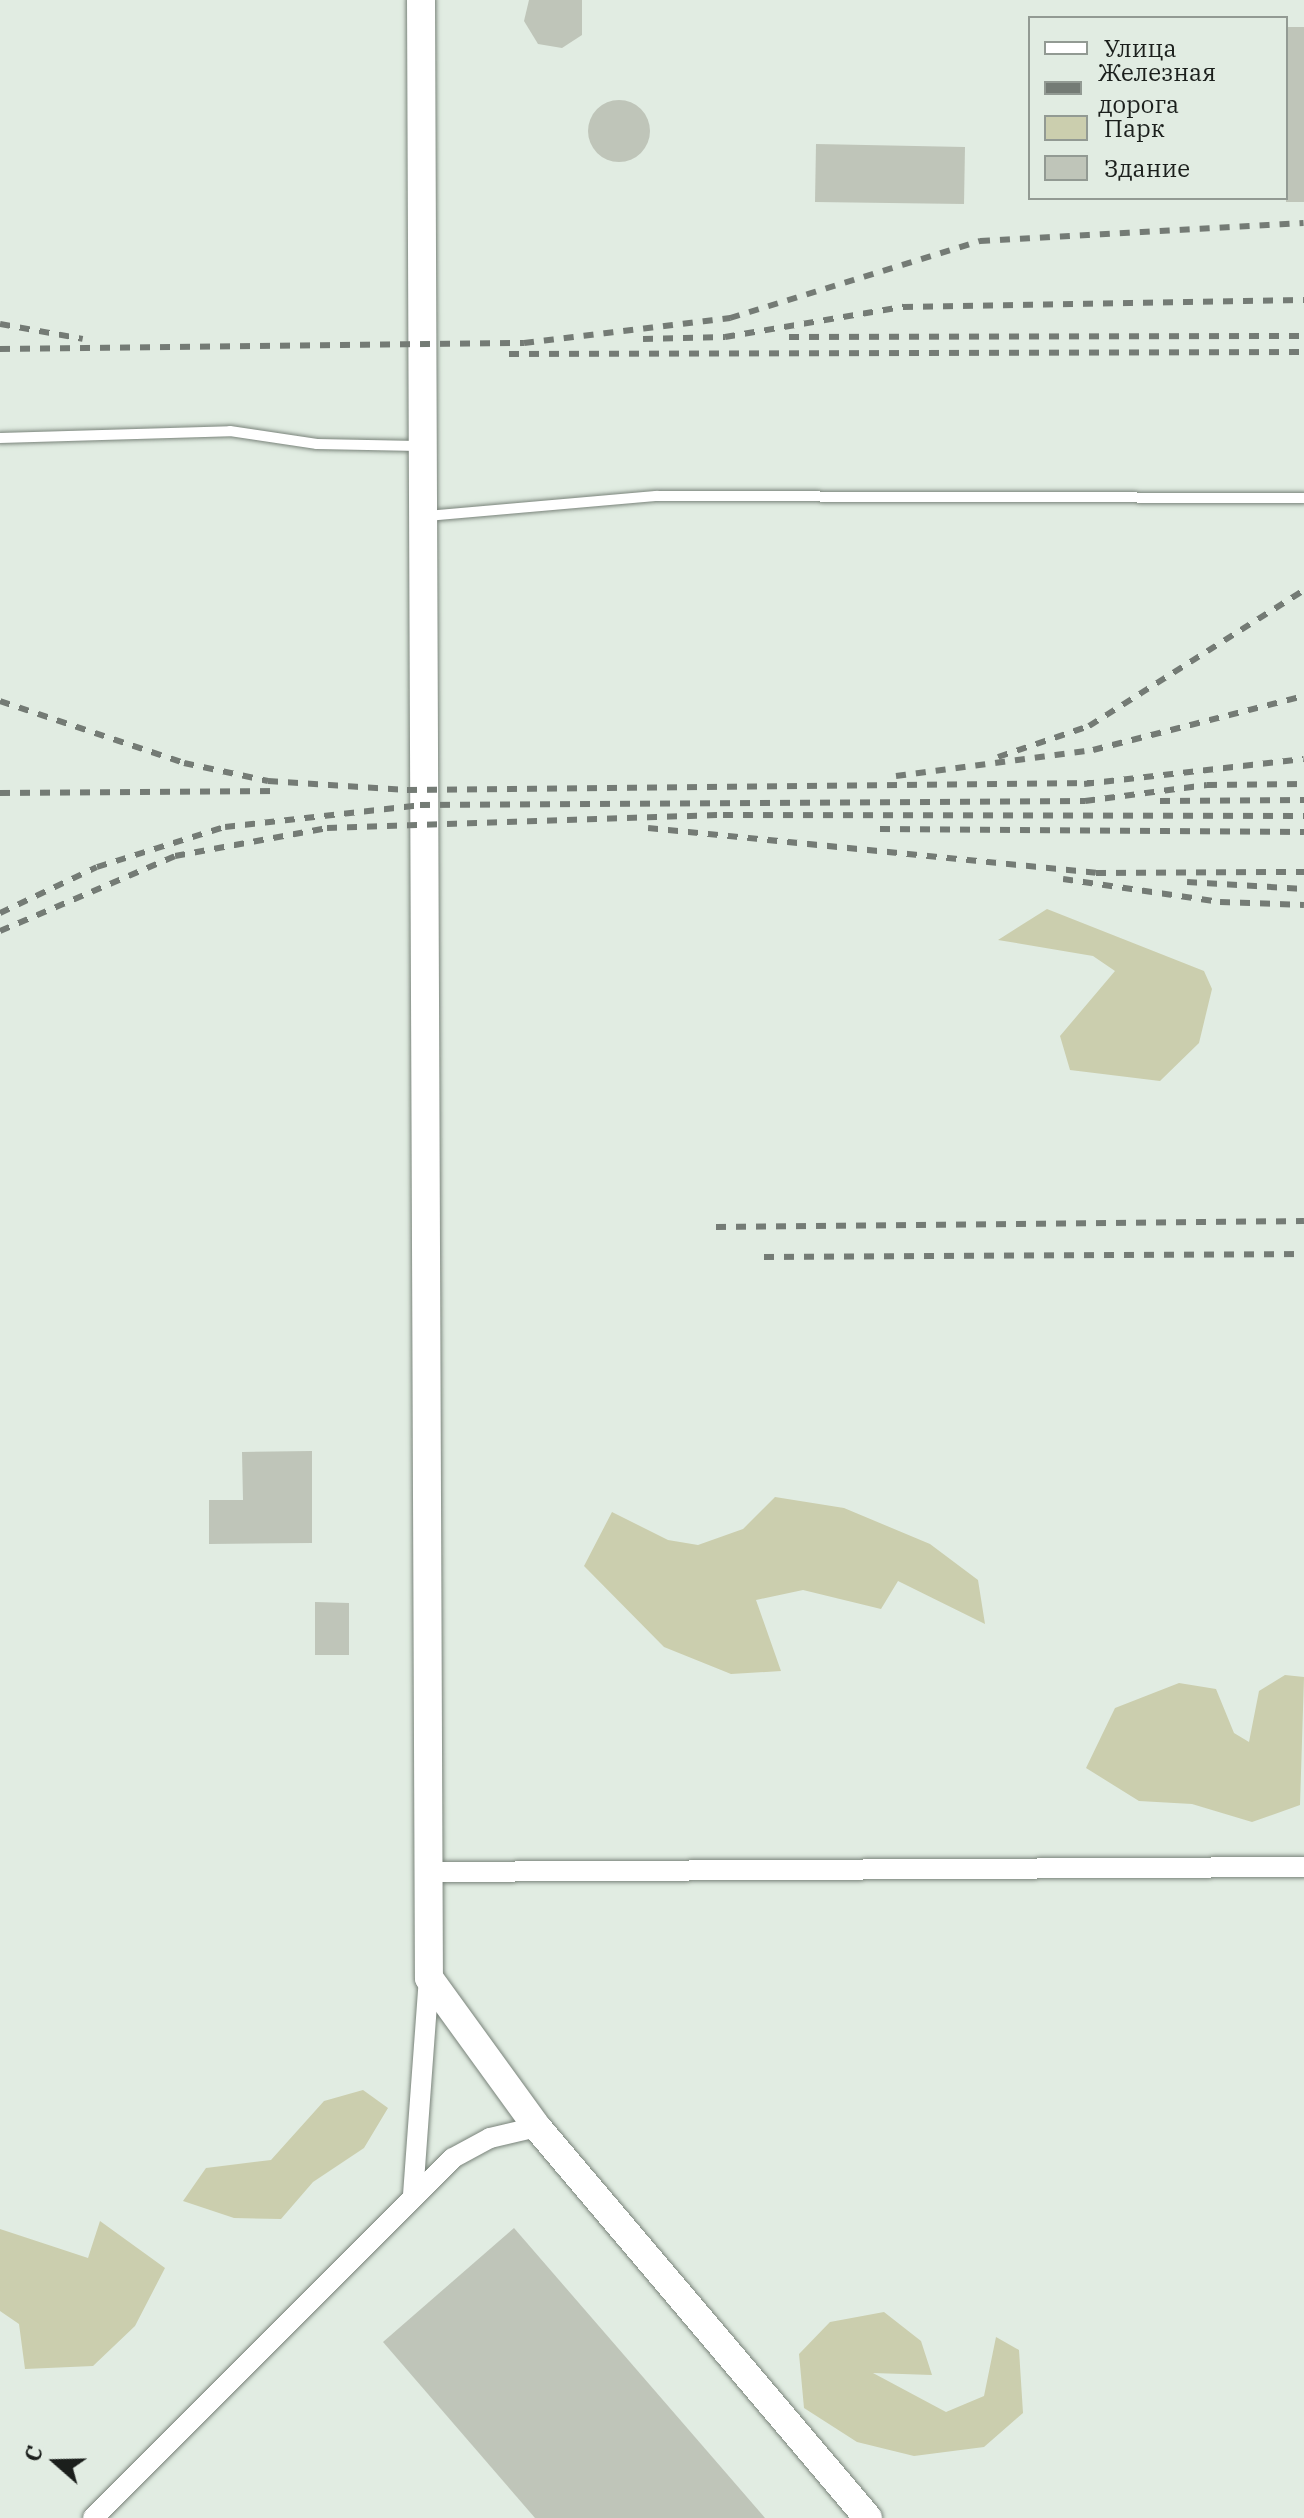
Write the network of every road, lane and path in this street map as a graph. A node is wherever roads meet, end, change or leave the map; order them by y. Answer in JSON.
{"nodes":[{"id":1,"x":421,"y":0,"type":"edge"},
{"id":2,"x":0,"y":438,"type":"edge"},
{"id":3,"x":418,"y":446,"type":"junction"},
{"id":4,"x":1304,"y":498,"type":"edge"},
{"id":5,"x":420,"y":517,"type":"junction"},
{"id":6,"x":1304,"y":1867,"type":"edge"},
{"id":7,"x":430,"y":1872,"type":"junction"},
{"id":8,"x":429,"y":1978,"type":"junction"},
{"id":9,"x":537,"y":2127,"type":"junction"},
{"id":10,"x":413,"y":2195,"type":"junction"},
{"id":11,"x":93,"y":2518,"type":"edge"},
{"id":12,"x":868,"y":2518,"type":"edge"}],
"edges":[{"from":1,"to":3,"type":"street"},
{"from":2,"to":3,"type":"lane"},
{"from":3,"to":5,"type":"street"},
{"from":4,"to":5,"type":"lane"},
{"from":5,"to":7,"type":"street"},
{"from":6,"to":7,"type":"street"},
{"from":7,"to":8,"type":"street"},
{"from":8,"to":9,"type":"street"},
{"from":8,"to":10,"type":"street"},
{"from":9,"to":10,"type":"street"},
{"from":9,"to":12,"type":"street"},
{"from":10,"to":11,"type":"street"}]}
